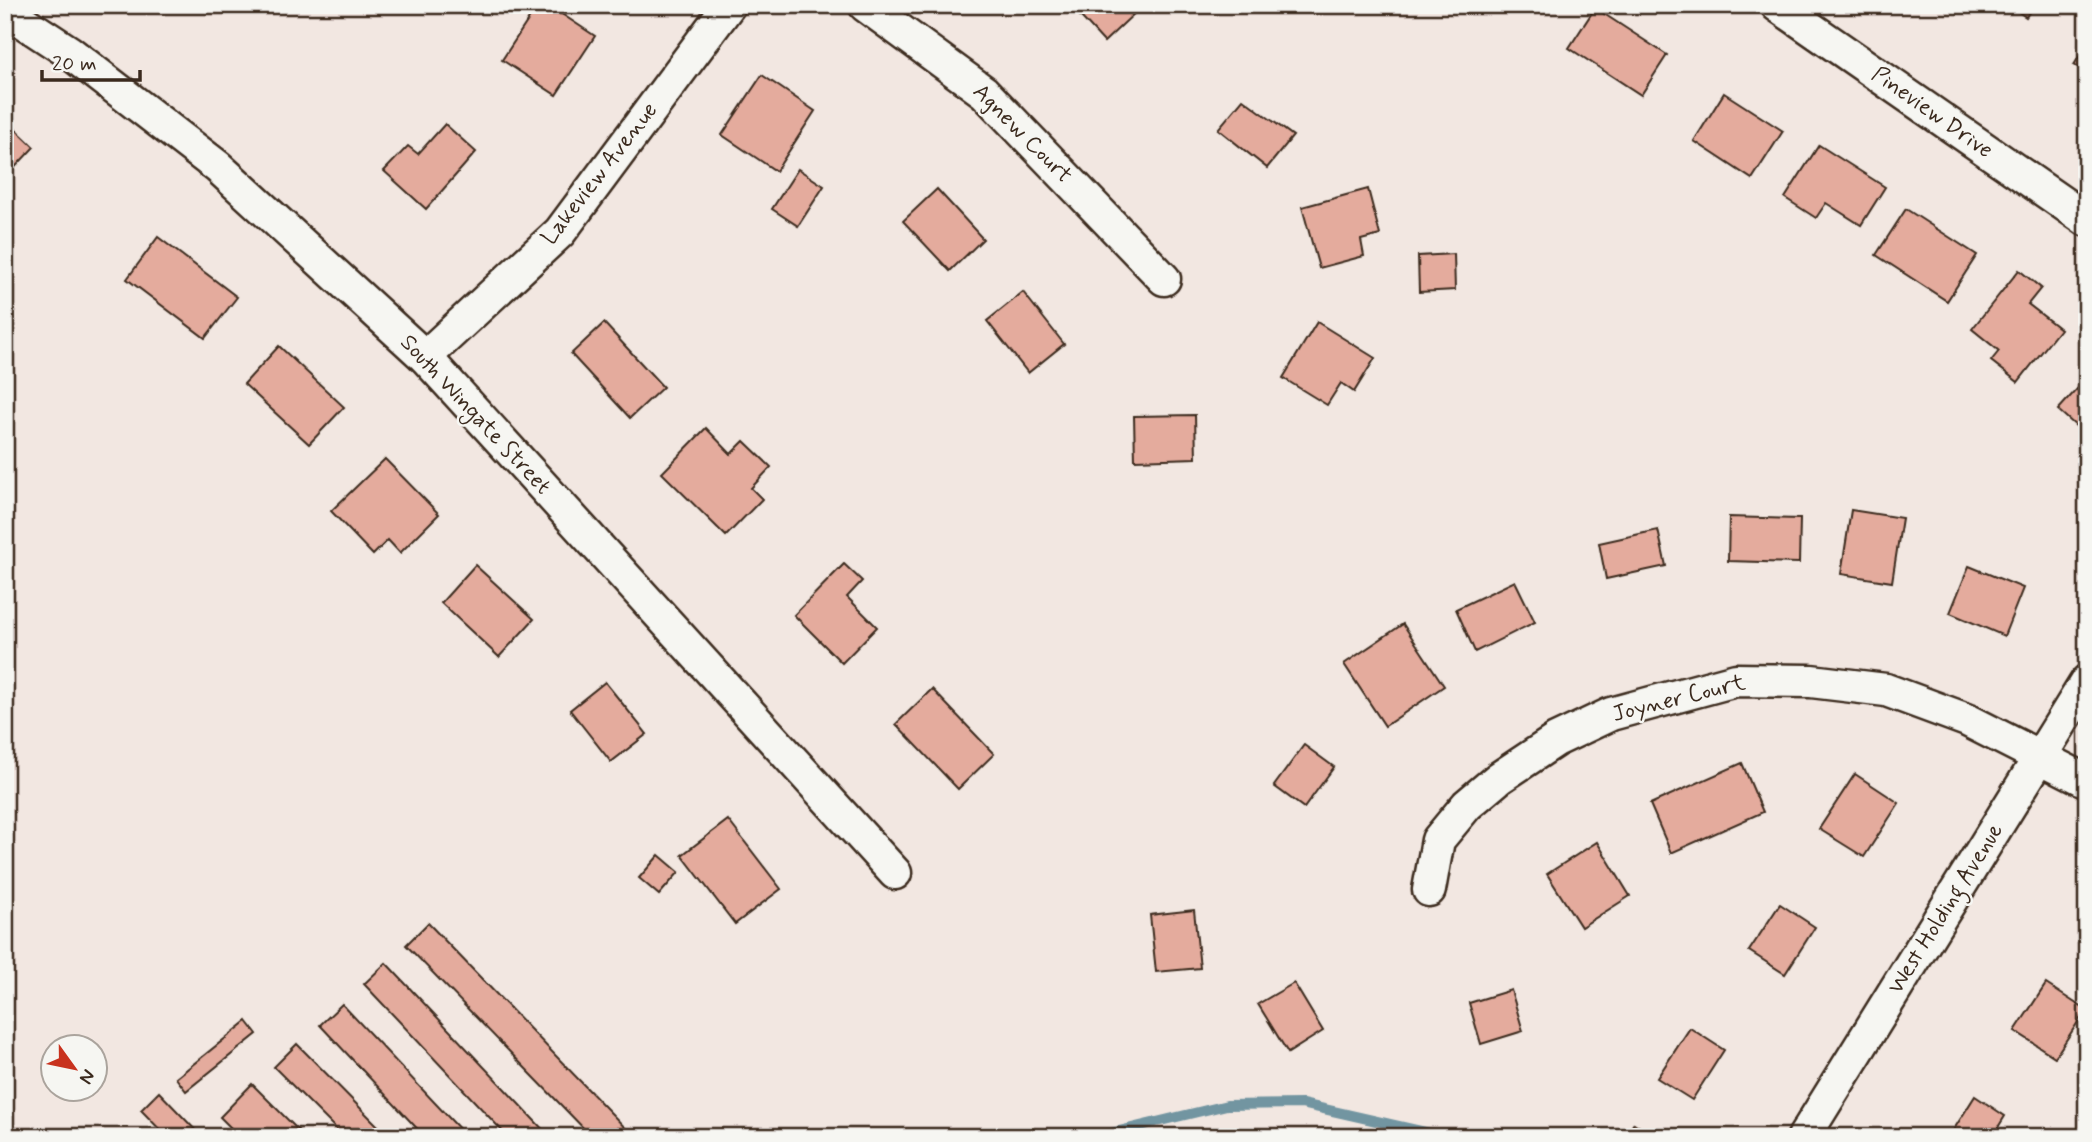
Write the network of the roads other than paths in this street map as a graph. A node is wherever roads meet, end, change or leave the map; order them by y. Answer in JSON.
{"nodes":[{"id":1,"x":729,"y":5,"type":"edge"},
{"id":2,"x":865,"y":5,"type":"edge"},
{"id":3,"x":1777,"y":5,"type":"edge"},
{"id":4,"x":5,"y":10,"type":"edge"},
{"id":5,"x":2087,"y":220,"type":"edge"},
{"id":6,"x":1164,"y":279,"type":"dead end"},
{"id":7,"x":425,"y":357,"type":"junction"},
{"id":8,"x":2087,"y":681,"type":"edge"},
{"id":9,"x":2041,"y":757,"type":"junction"},
{"id":10,"x":2087,"y":782,"type":"edge"},
{"id":11,"x":895,"y":873,"type":"dead end"},
{"id":12,"x":1429,"y":890,"type":"dead end"},
{"id":13,"x":1804,"y":1137,"type":"edge"}],
"edges":[{"from":1,"to":7,"type":"street","name":"Lakeview Avenue"},
{"from":2,"to":6,"type":"street","name":"Agnew Court"},
{"from":3,"to":5,"type":"street","name":"Pineview Drive"},
{"from":4,"to":7,"type":"street","name":"South Wingate Street"},
{"from":7,"to":11,"type":"street","name":"South Wingate Street"},
{"from":8,"to":9,"type":"street","name":"West Holding Avenue"},
{"from":9,"to":10,"type":"street"},
{"from":9,"to":12,"type":"street","name":"Joyner Court"},
{"from":9,"to":13,"type":"street","name":"West Holding Avenue"}]}
